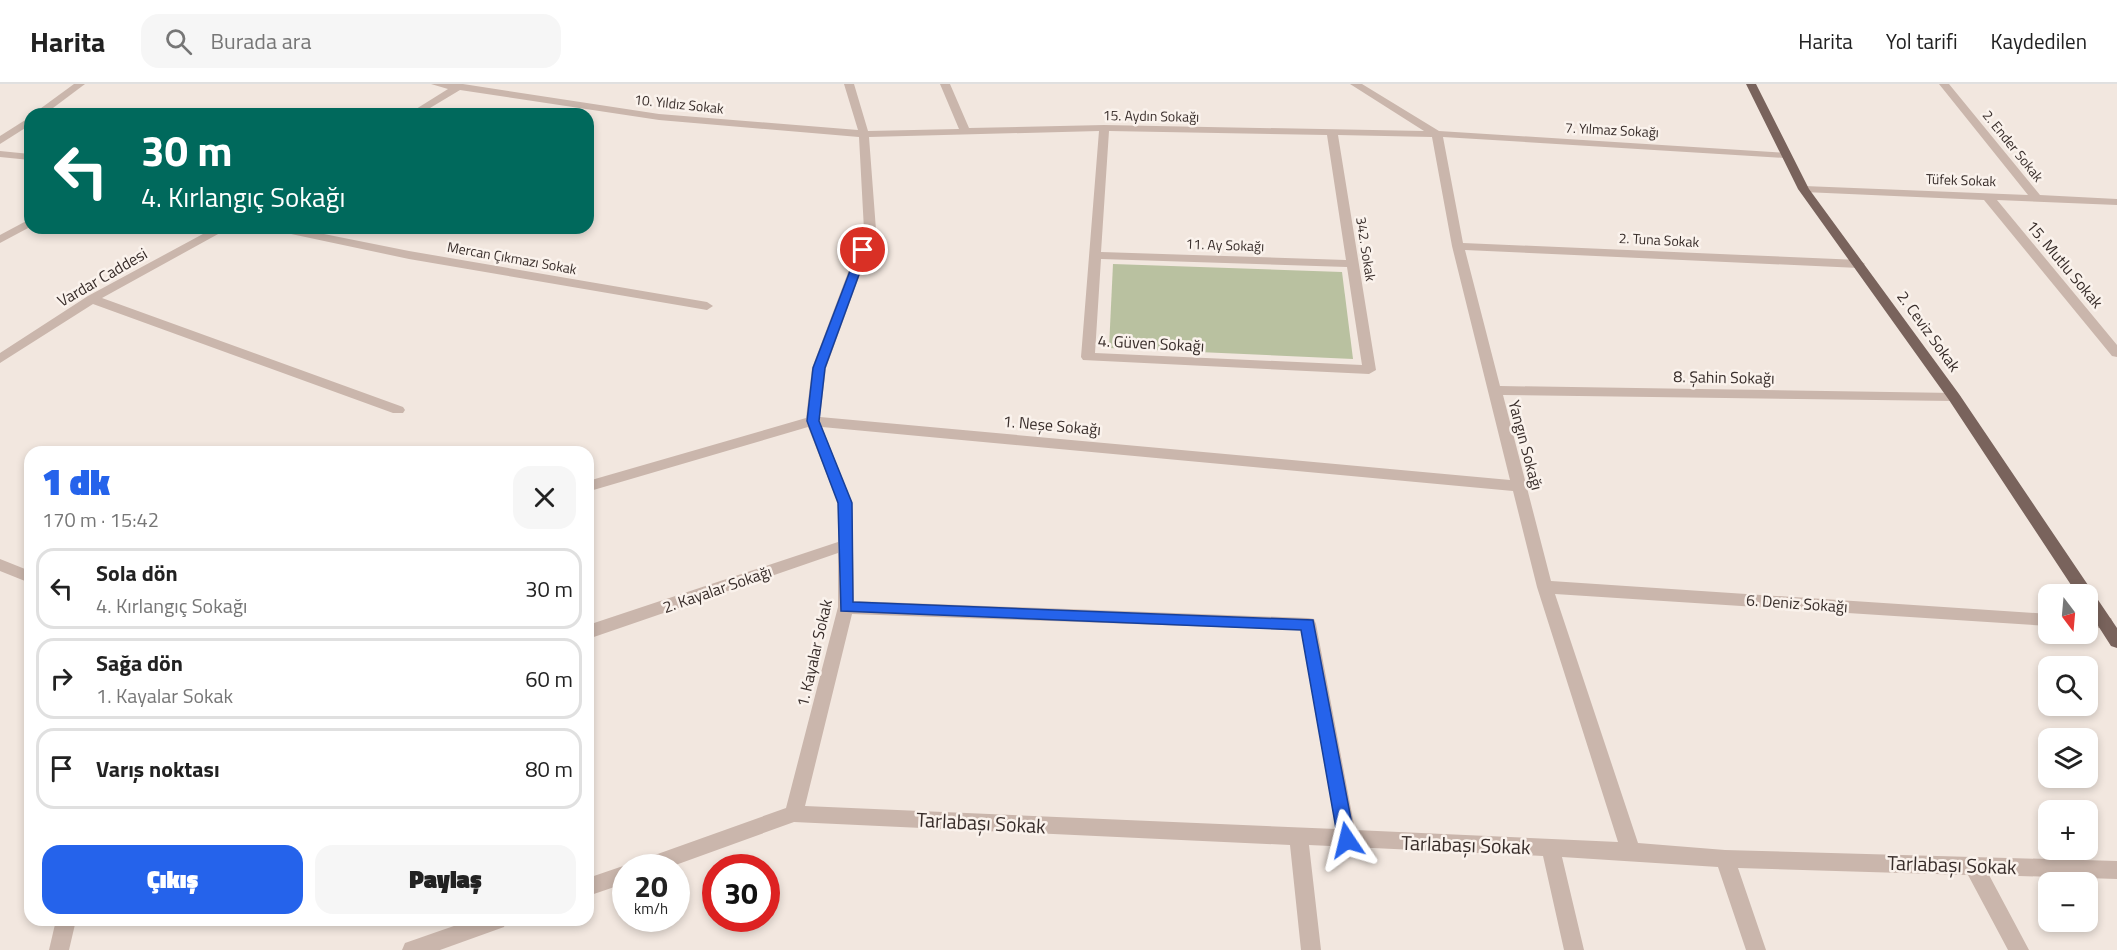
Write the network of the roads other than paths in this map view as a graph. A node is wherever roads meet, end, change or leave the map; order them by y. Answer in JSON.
{"nodes":[{"id":1,"x":80,"y":84,"type":"edge"},
{"id":2,"x":436,"y":84,"type":"edge"},
{"id":3,"x":849,"y":84,"type":"edge"},
{"id":4,"x":945,"y":84,"type":"edge"},
{"id":5,"x":1751,"y":84,"type":"edge"},
{"id":6,"x":1944,"y":84,"type":"edge"},
{"id":7,"x":1360,"y":85,"type":"edge"},
{"id":8,"x":460,"y":86,"type":"edge"},
{"id":9,"x":46,"y":108,"type":"edge"},
{"id":10,"x":423,"y":108,"type":"edge"},
{"id":11,"x":24,"y":124,"type":"edge"},
{"id":12,"x":1104,"y":128,"type":"junction"},
{"id":13,"x":965,"y":130,"type":"junction"},
{"id":14,"x":1332,"y":132,"type":"junction"},
{"id":15,"x":864,"y":134,"type":"junction"},
{"id":16,"x":1437,"y":134,"type":"junction"},
{"id":17,"x":0,"y":141,"type":"edge"},
{"id":18,"x":0,"y":154,"type":"edge"},
{"id":19,"x":1785,"y":155,"type":"junction"},
{"id":20,"x":24,"y":156,"type":"edge"},
{"id":21,"x":1804,"y":189,"type":"junction"},
{"id":22,"x":1988,"y":197,"type":"junction"},
{"id":23,"x":2037,"y":199,"type":"junction"},
{"id":24,"x":2117,"y":202,"type":"edge"},
{"id":25,"x":24,"y":226,"type":"edge"},
{"id":26,"x":212,"y":234,"type":"edge"},
{"id":27,"x":307,"y":234,"type":"edge"},
{"id":28,"x":0,"y":240,"type":"edge"},
{"id":29,"x":1458,"y":246,"type":"junction"},
{"id":30,"x":1095,"y":255,"type":"junction"},
{"id":31,"x":1353,"y":264,"type":"junction"},
{"id":32,"x":1859,"y":264,"type":"junction"},
{"id":33,"x":92,"y":299,"type":"junction"},
{"id":34,"x":707,"y":306,"type":"dead end"},
{"id":35,"x":2117,"y":353,"type":"edge"},
{"id":36,"x":0,"y":359,"type":"edge"},
{"id":37,"x":1369,"y":370,"type":"joint"},
{"id":38,"x":1493,"y":390,"type":"junction"},
{"id":39,"x":1954,"y":397,"type":"junction"},
{"id":40,"x":398,"y":410,"type":"dead end"},
{"id":41,"x":813,"y":421,"type":"junction"},
{"id":42,"x":594,"y":485,"type":"edge"},
{"id":43,"x":1518,"y":486,"type":"junction"},
{"id":44,"x":845,"y":545,"type":"junction"},
{"id":45,"x":0,"y":565,"type":"edge"},
{"id":46,"x":24,"y":575,"type":"edge"},
{"id":47,"x":2079,"y":584,"type":"edge"},
{"id":48,"x":1545,"y":587,"type":"junction"},
{"id":49,"x":846,"y":607,"type":"junction"},
{"id":50,"x":2098,"y":612,"type":"edge"},
{"id":51,"x":2038,"y":619,"type":"edge"},
{"id":52,"x":2098,"y":623,"type":"edge"},
{"id":53,"x":2105,"y":623,"type":"junction"},
{"id":54,"x":594,"y":631,"type":"edge"},
{"id":55,"x":2117,"y":641,"type":"edge"},
{"id":56,"x":794,"y":814,"type":"junction"},
{"id":57,"x":1299,"y":838,"type":"junction"},
{"id":58,"x":1347,"y":840,"type":"junction"},
{"id":59,"x":1551,"y":849,"type":"junction"},
{"id":60,"x":1631,"y":851,"type":"junction"},
{"id":61,"x":682,"y":854,"type":"edge"},
{"id":62,"x":1725,"y":858,"type":"junction"},
{"id":63,"x":1974,"y":865,"type":"junction"},
{"id":64,"x":2117,"y":870,"type":"edge"},
{"id":65,"x":612,"y":879,"type":"edge"},
{"id":66,"x":594,"y":885,"type":"edge"},
{"id":67,"x":65,"y":926,"type":"edge"},
{"id":68,"x":480,"y":926,"type":"edge"},
{"id":69,"x":59,"y":950,"type":"edge"},
{"id":70,"x":412,"y":950,"type":"edge"},
{"id":71,"x":1311,"y":950,"type":"edge"},
{"id":72,"x":1574,"y":950,"type":"edge"},
{"id":73,"x":1756,"y":950,"type":"edge"},
{"id":74,"x":2019,"y":950,"type":"edge"}],
"edges":[{"from":1,"to":9,"type":"street"},
{"from":2,"to":8,"type":"street","name":"10. Yıldız Sokak"},
{"from":3,"to":15,"type":"street","name":"1. Kayalar Sokak"},
{"from":4,"to":13,"type":"street"},
{"from":5,"to":19,"type":"main road","name":"2. Ceviz Sokak"},
{"from":6,"to":23,"type":"street","name":"2. Ender Sokak"},
{"from":7,"to":16,"type":"street"},
{"from":8,"to":10,"type":"street"},
{"from":8,"to":15,"type":"street","name":"10. Yıldız Sokak"},
{"from":11,"to":17,"type":"street"},
{"from":12,"to":13,"type":"street","name":"15. Aydın Sokağı"},
{"from":12,"to":14,"type":"street","name":"15. Aydın Sokağı"},
{"from":12,"to":30,"type":"street","name":"4. Güven Sokağı"},
{"from":13,"to":15,"type":"street","name":"15. Aydın Sokağı"},
{"from":14,"to":16,"type":"street","name":"15. Aydın Sokağı"},
{"from":14,"to":31,"type":"street","name":"342. Sokak"},
{"from":15,"to":41,"type":"street","name":"1. Kayalar Sokak"},
{"from":16,"to":19,"type":"street","name":"7. Yılmaz Sokağı"},
{"from":16,"to":29,"type":"street","name":"Yangın Sokağı"},
{"from":18,"to":20,"type":"street"},
{"from":19,"to":21,"type":"main road","name":"2. Ceviz Sokak"},
{"from":21,"to":22,"type":"street","name":"Tüfek Sokak"},
{"from":21,"to":32,"type":"main road","name":"2. Ceviz Sokak"},
{"from":22,"to":23,"type":"street","name":"Tüfek Sokak"},
{"from":22,"to":35,"type":"street","name":"15. Mutlu Sokak"},
{"from":23,"to":24,"type":"street","name":"Tüfek Sokak"},
{"from":25,"to":28,"type":"street"},
{"from":26,"to":33,"type":"street","name":"Vardar Caddesi"},
{"from":27,"to":34,"type":"street","name":"Mercan Çıkmazı Sokak"},
{"from":29,"to":32,"type":"street","name":"2. Tuna Sokak"},
{"from":29,"to":38,"type":"street","name":"Yangın Sokağı"},
{"from":30,"to":31,"type":"street","name":"11. Ay Sokağı"},
{"from":30,"to":37,"type":"street","name":"4. Güven Sokağı"},
{"from":31,"to":37,"type":"street","name":"342. Sokak"},
{"from":32,"to":39,"type":"main road","name":"2. Ceviz Sokak"},
{"from":33,"to":36,"type":"street","name":"Vardar Caddesi"},
{"from":33,"to":40,"type":"street"},
{"from":38,"to":39,"type":"street","name":"8. Şahin Sokağı"},
{"from":38,"to":43,"type":"street","name":"Yangın Sokağı"},
{"from":39,"to":47,"type":"main road","name":"2. Ceviz Sokak"},
{"from":41,"to":42,"type":"street","name":"1. Neşe Sokağı"},
{"from":41,"to":43,"type":"street","name":"1. Neşe Sokağı"},
{"from":41,"to":44,"type":"street","name":"1. Kayalar Sokak"},
{"from":43,"to":48,"type":"street","name":"Yangın Sokağı"},
{"from":44,"to":49,"type":"street","name":"1. Kayalar Sokak"},
{"from":44,"to":54,"type":"street","name":"2. Kayalar Sokağı"},
{"from":45,"to":46,"type":"street"},
{"from":48,"to":51,"type":"street","name":"6. Deniz Sokağı"},
{"from":48,"to":60,"type":"street","name":"Yangın Sokağı"},
{"from":49,"to":56,"type":"street","name":"1. Kayalar Sokak"},
{"from":49,"to":58,"type":"street"},
{"from":50,"to":53,"type":"main road","name":"2. Ceviz Sokak"},
{"from":52,"to":53,"type":"street"},
{"from":53,"to":55,"type":"main road","name":"2. Ceviz Sokak"},
{"from":56,"to":57,"type":"street","name":"Tarlabaşı Sokak"},
{"from":56,"to":61,"type":"street","name":"Tarlabaşı Sokak"},
{"from":57,"to":58,"type":"street","name":"Tarlabaşı Sokak"},
{"from":57,"to":71,"type":"street"},
{"from":58,"to":59,"type":"street","name":"Tarlabaşı Sokak"},
{"from":59,"to":60,"type":"street","name":"Tarlabaşı Sokak"},
{"from":59,"to":72,"type":"street"},
{"from":60,"to":62,"type":"street","name":"Tarlabaşı Sokak"},
{"from":62,"to":63,"type":"street","name":"Tarlabaşı Sokak"},
{"from":62,"to":73,"type":"street"},
{"from":63,"to":64,"type":"street","name":"Tarlabaşı Sokak"},
{"from":63,"to":74,"type":"street"},
{"from":65,"to":66,"type":"street"},
{"from":67,"to":69,"type":"street"},
{"from":68,"to":70,"type":"street"}]}
